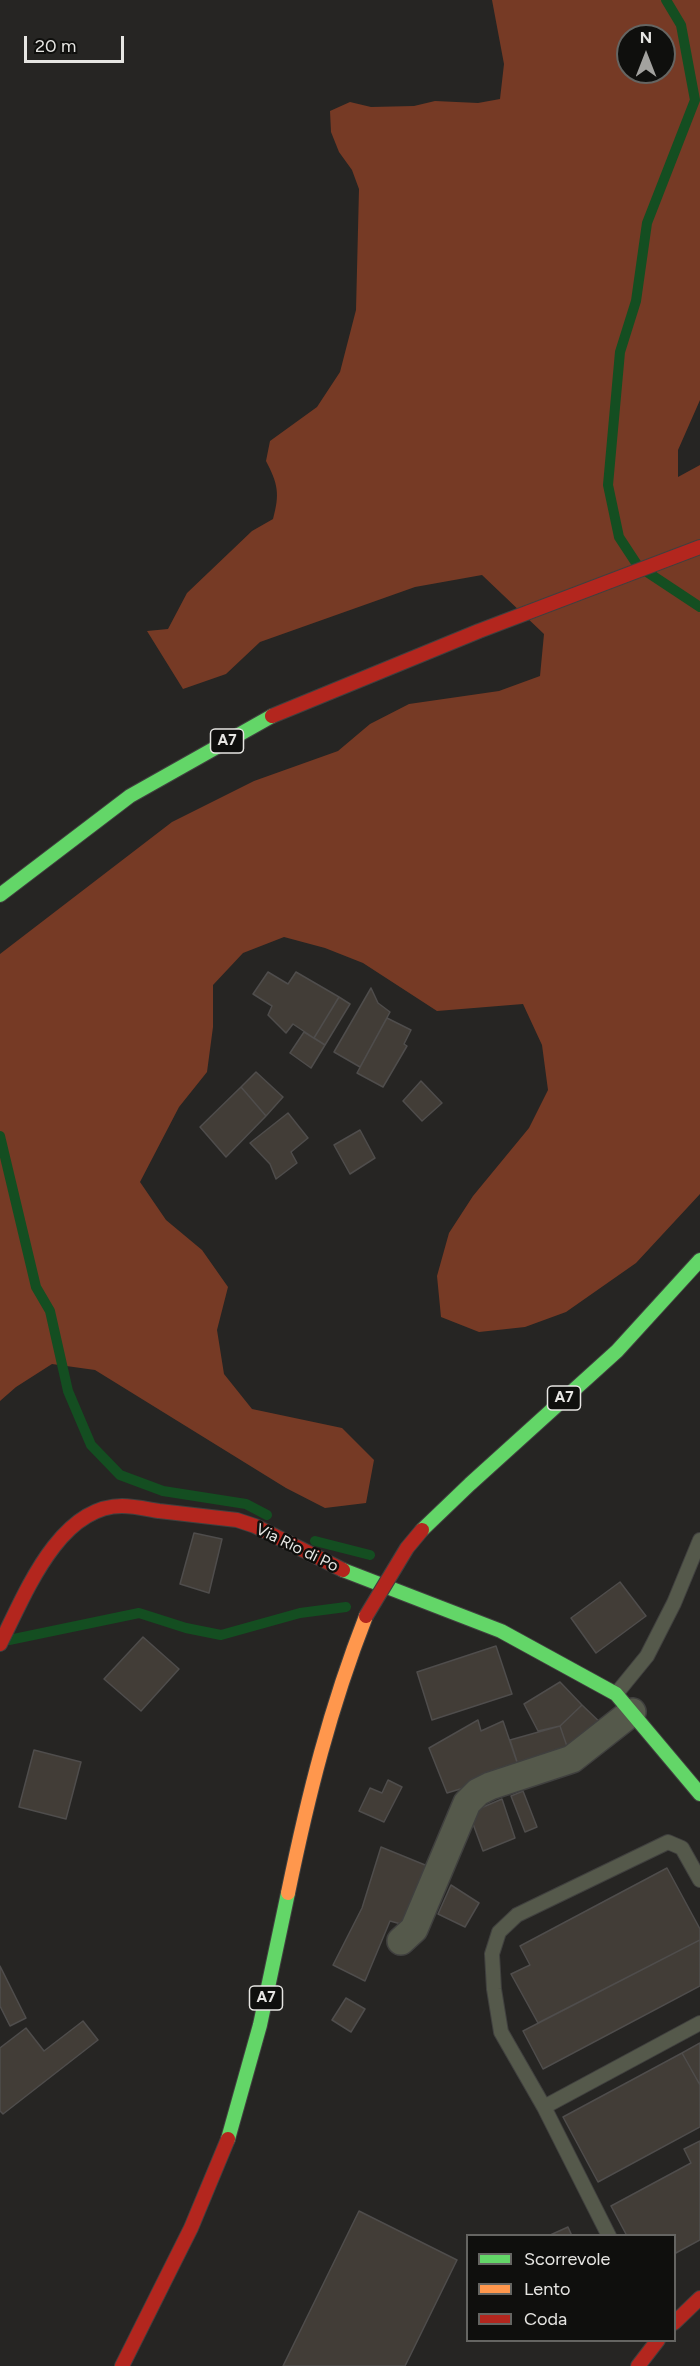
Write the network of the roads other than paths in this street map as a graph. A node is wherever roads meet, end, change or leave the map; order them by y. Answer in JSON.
{"nodes":[{"id":1,"x":700,"y":547,"type":"edge"},
{"id":2,"x":0,"y":895,"type":"edge"},
{"id":3,"x":700,"y":1260,"type":"edge"},
{"id":4,"x":700,"y":1540,"type":"edge"},
{"id":5,"x":0,"y":1644,"type":"edge"},
{"id":6,"x":624,"y":1703,"type":"junction"},
{"id":7,"x":700,"y":1794,"type":"edge"},
{"id":8,"x":700,"y":1880,"type":"edge"},
{"id":9,"x":401,"y":1941,"type":"dead end"},
{"id":10,"x":700,"y":2023,"type":"edge"},
{"id":11,"x":544,"y":2107,"type":"junction"},
{"id":12,"x":608,"y":2234,"type":"edge"},
{"id":13,"x":700,"y":2298,"type":"edge"},
{"id":14,"x":676,"y":2322,"type":"edge"},
{"id":15,"x":656,"y":2342,"type":"edge"},
{"id":16,"x":122,"y":2366,"type":"edge"},
{"id":17,"x":638,"y":2366,"type":"edge"}],
"edges":[{"from":1,"to":2,"type":"main road","number":"A7"},
{"from":3,"to":16,"type":"main road","number":"A7","bridge":true},
{"from":4,"to":6,"type":"lane"},
{"from":5,"to":6,"type":"main road","name":"Via Rio di Po"},
{"from":6,"to":7,"type":"main road","name":"Via Rio di Po"},
{"from":6,"to":9,"type":"street"},
{"from":8,"to":11,"type":"lane"},
{"from":10,"to":11,"type":"lane"},
{"from":11,"to":12,"type":"lane"},
{"from":13,"to":14,"type":"main road"},
{"from":15,"to":17,"type":"main road"}]}
